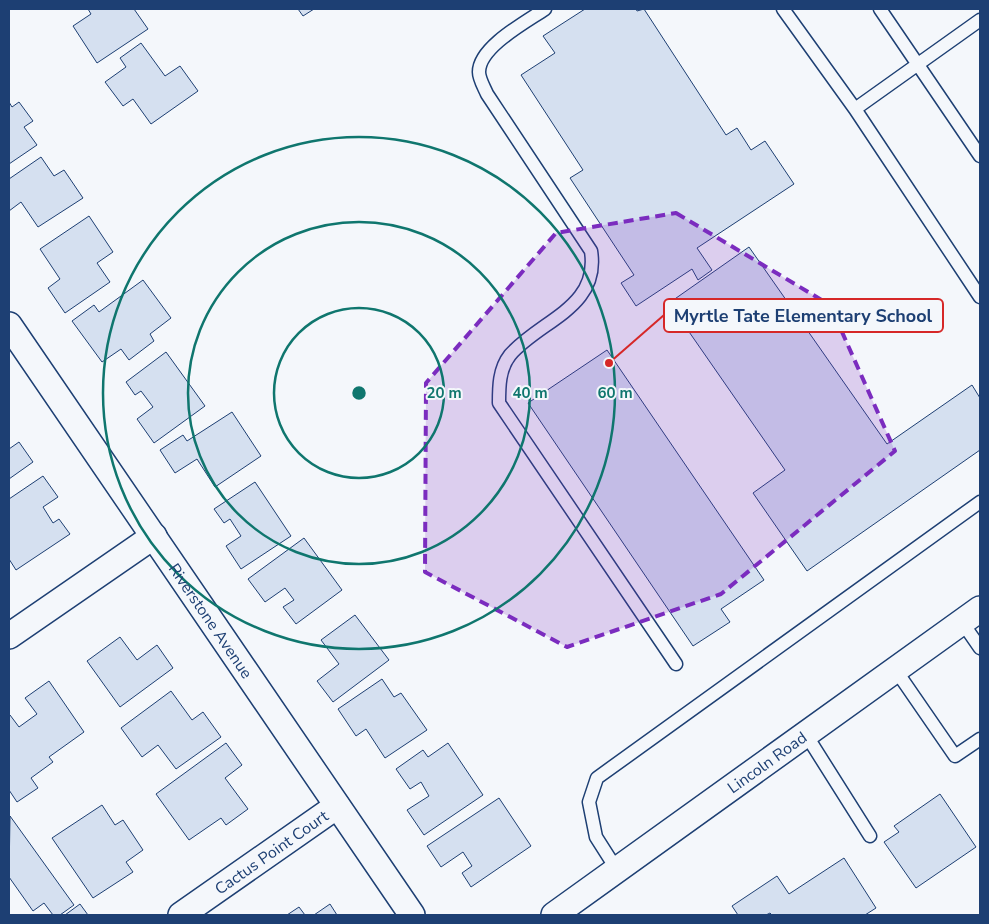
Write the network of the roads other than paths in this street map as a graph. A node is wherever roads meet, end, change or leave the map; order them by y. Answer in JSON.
{"nodes":[{"id":1,"x":545,"y":9,"type":"edge"},
{"id":2,"x":784,"y":9,"type":"edge"},
{"id":3,"x":880,"y":9,"type":"edge"},
{"id":4,"x":980,"y":20,"type":"edge"},
{"id":5,"x":918,"y":65,"type":"junction"},
{"id":6,"x":855,"y":109,"type":"junction"},
{"id":7,"x":980,"y":156,"type":"edge"},
{"id":8,"x":980,"y":296,"type":"edge"},
{"id":9,"x":9,"y":325,"type":"edge"},
{"id":10,"x":980,"y":502,"type":"edge"},
{"id":11,"x":154,"y":536,"type":"junction"},
{"id":12,"x":971,"y":616,"type":"edge"},
{"id":13,"x":9,"y":636,"type":"edge"},
{"id":14,"x":980,"y":648,"type":"edge"},
{"id":15,"x":676,"y":664,"type":"dead end"},
{"id":16,"x":895,"y":669,"type":"junction"},
{"id":17,"x":805,"y":733,"type":"junction"},
{"id":18,"x":980,"y":739,"type":"edge"},
{"id":19,"x":337,"y":806,"type":"junction"},
{"id":20,"x":870,"y":836,"type":"dead end"},
{"id":21,"x":616,"y":870,"type":"junction"},
{"id":22,"x":181,"y":915,"type":"edge"},
{"id":23,"x":412,"y":915,"type":"edge"},
{"id":24,"x":554,"y":915,"type":"edge"}],
"edges":[{"from":1,"to":15,"type":"lane"},
{"from":2,"to":6,"type":"lane"},
{"from":3,"to":5,"type":"lane"},
{"from":4,"to":5,"type":"lane"},
{"from":5,"to":6,"type":"lane"},
{"from":5,"to":7,"type":"lane"},
{"from":6,"to":8,"type":"lane"},
{"from":9,"to":11,"type":"street","name":"Riverstone Avenue"},
{"from":10,"to":21,"type":"lane"},
{"from":11,"to":13,"type":"street"},
{"from":11,"to":19,"type":"street","name":"Riverstone Avenue"},
{"from":12,"to":14,"type":"lane"},
{"from":12,"to":16,"type":"street","name":"Lincoln Road"},
{"from":16,"to":17,"type":"street","name":"Lincoln Road"},
{"from":16,"to":18,"type":"lane"},
{"from":17,"to":20,"type":"lane"},
{"from":17,"to":21,"type":"street","name":"Lincoln Road"},
{"from":19,"to":22,"type":"street","name":"Cactus Point Court"},
{"from":19,"to":23,"type":"street","name":"Riverstone Avenue"},
{"from":21,"to":24,"type":"street","name":"Lincoln Road"}]}
